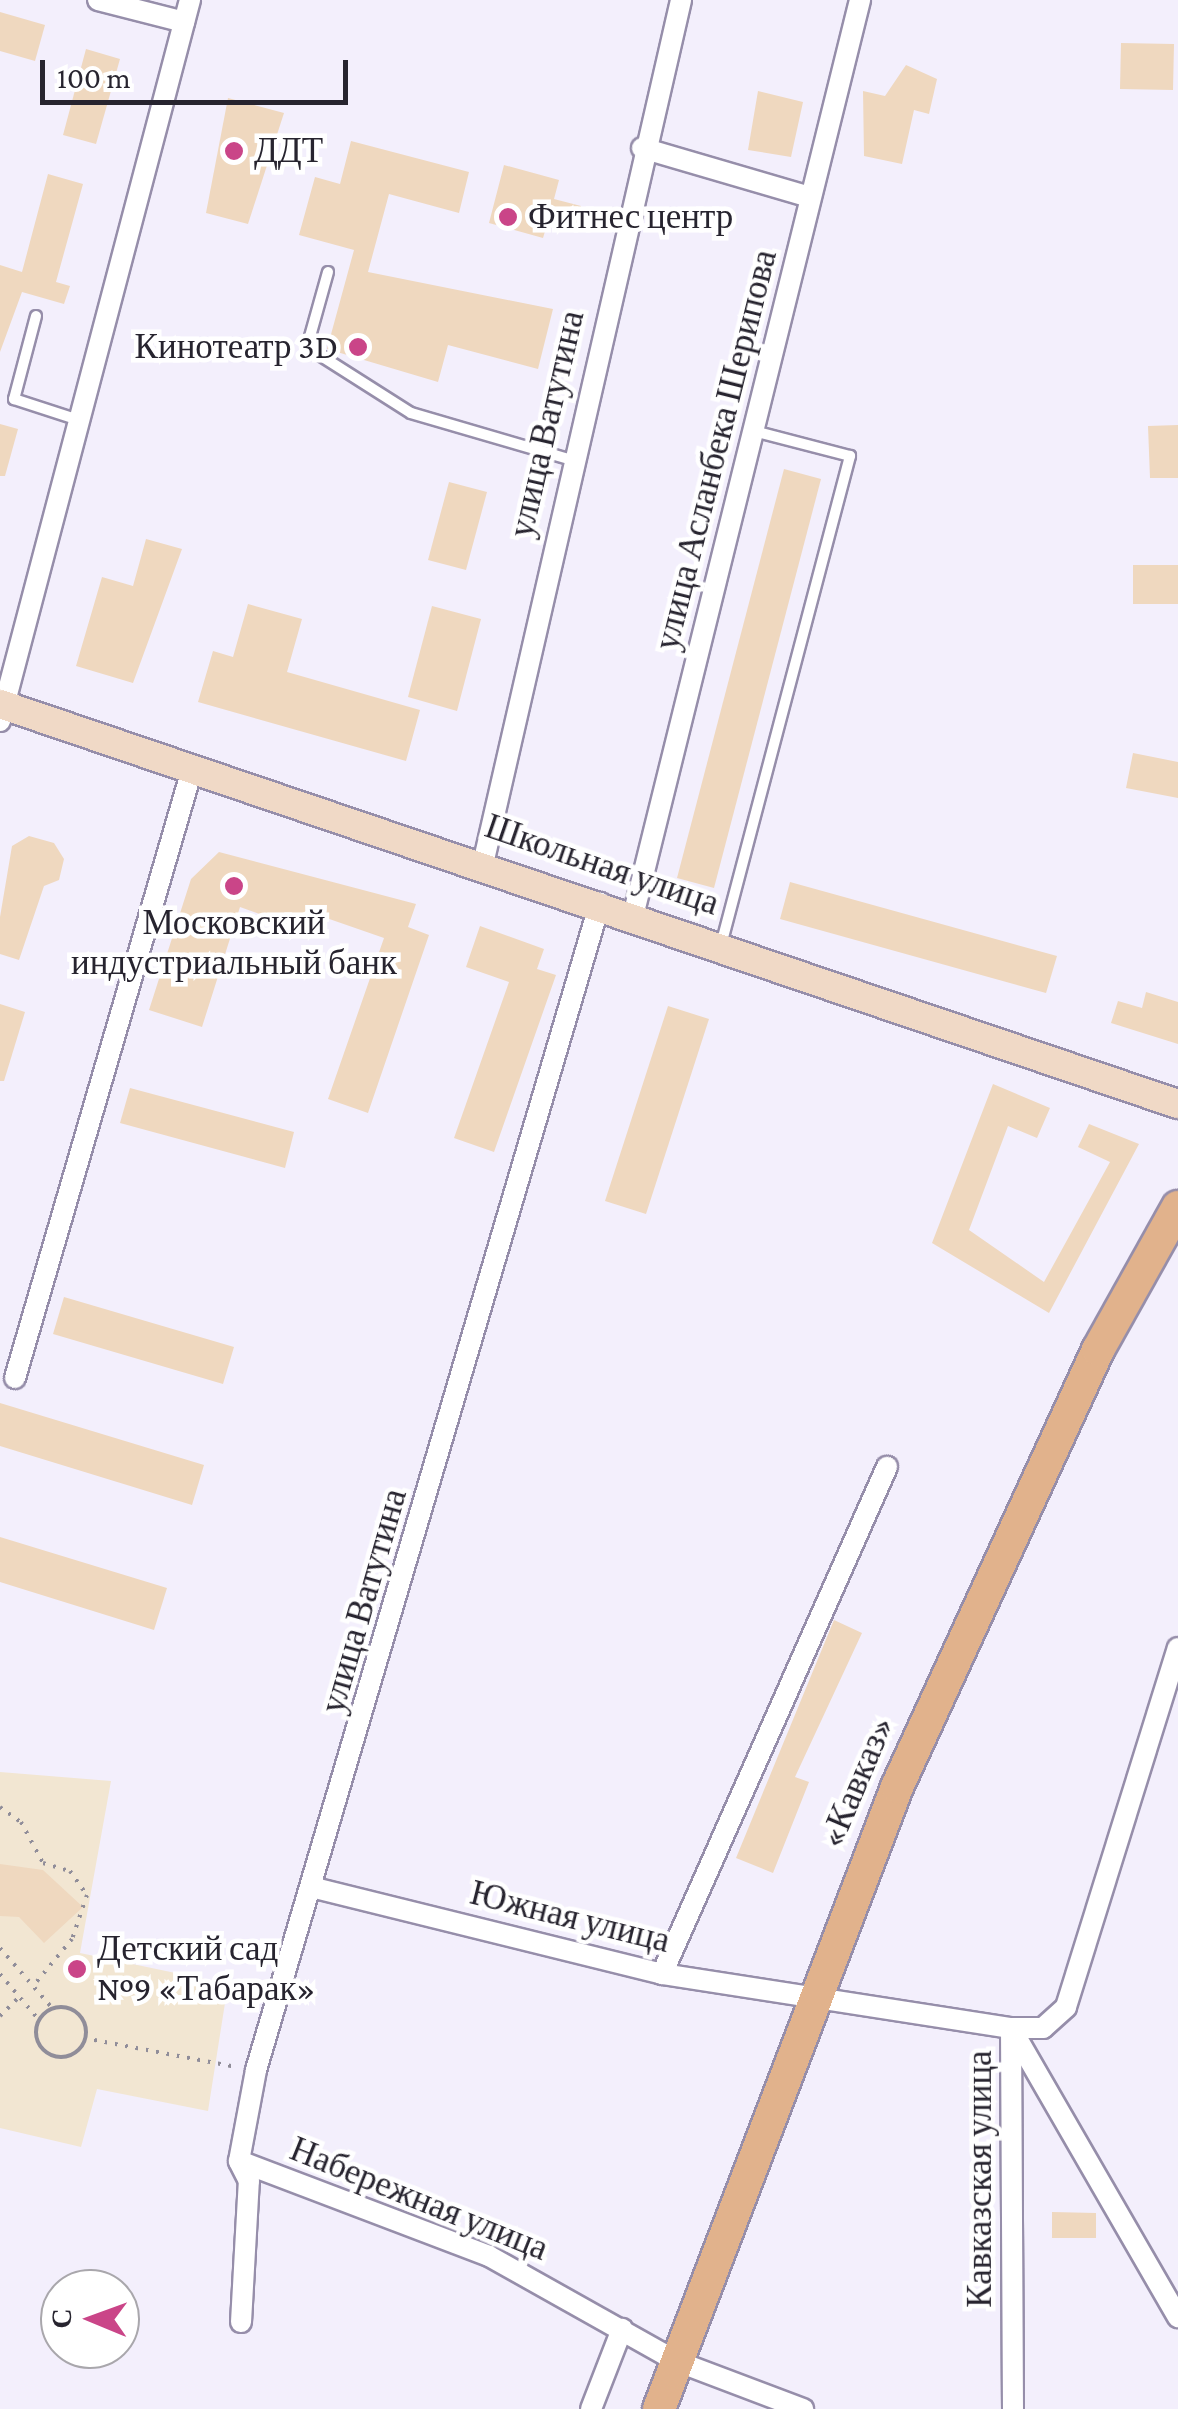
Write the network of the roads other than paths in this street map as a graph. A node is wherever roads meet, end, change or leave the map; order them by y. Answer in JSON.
{"nodes":[{"id":1,"x":98,"y":0,"type":"edge"},
{"id":2,"x":190,"y":0,"type":"edge"},
{"id":3,"x":681,"y":0,"type":"edge"},
{"id":4,"x":860,"y":0,"type":"edge"},
{"id":5,"x":184,"y":22,"type":"junction"},
{"id":6,"x":642,"y":148,"type":"junction"},
{"id":7,"x":810,"y":197,"type":"junction"},
{"id":8,"x":328,"y":272,"type":"dead end"},
{"id":9,"x":36,"y":316,"type":"dead end"},
{"id":10,"x":80,"y":420,"type":"junction"},
{"id":11,"x":756,"y":432,"type":"junction"},
{"id":12,"x":572,"y":460,"type":"junction"},
{"id":13,"x":1,"y":711,"type":"edge"},
{"id":14,"x":194,"y":766,"type":"junction"},
{"id":15,"x":483,"y":864,"type":"junction"},
{"id":16,"x":600,"y":903,"type":"junction"},
{"id":17,"x":633,"y":916,"type":"junction"},
{"id":18,"x":720,"y":946,"type":"junction"},
{"id":19,"x":1178,"y":1104,"type":"edge"},
{"id":20,"x":1178,"y":1207,"type":"edge"},
{"id":21,"x":15,"y":1378,"type":"dead end"},
{"id":22,"x":886,"y":1467,"type":"dead end"},
{"id":23,"x":1178,"y":1648,"type":"edge"},
{"id":24,"x":1173,"y":1673,"type":"edge"},
{"id":25,"x":315,"y":1888,"type":"junction"},
{"id":26,"x":662,"y":1974,"type":"junction"},
{"id":27,"x":812,"y":1996,"type":"junction"},
{"id":28,"x":1012,"y":2028,"type":"junction"},
{"id":29,"x":239,"y":2160,"type":"junction"},
{"id":30,"x":1178,"y":2317,"type":"edge"},
{"id":31,"x":241,"y":2322,"type":"dead end"},
{"id":32,"x":622,"y":2329,"type":"junction"},
{"id":33,"x":676,"y":2361,"type":"junction"},
{"id":34,"x":591,"y":2409,"type":"edge"},
{"id":35,"x":659,"y":2409,"type":"edge"},
{"id":36,"x":803,"y":2409,"type":"edge"},
{"id":37,"x":1014,"y":2409,"type":"edge"}],
"edges":[{"from":1,"to":5,"type":"street"},
{"from":2,"to":5,"type":"street"},
{"from":3,"to":6,"type":"street","name":"улица Ватутина"},
{"from":4,"to":7,"type":"street","name":"улица Асланбека Шерипова"},
{"from":5,"to":10,"type":"street"},
{"from":6,"to":7,"type":"street"},
{"from":6,"to":12,"type":"street","name":"улица Ватутина"},
{"from":7,"to":11,"type":"street","name":"улица Асланбека Шерипова"},
{"from":8,"to":12,"type":"lane"},
{"from":9,"to":10,"type":"lane"},
{"from":10,"to":13,"type":"street"},
{"from":11,"to":17,"type":"street","name":"улица Асланбека Шерипова"},
{"from":11,"to":18,"type":"lane"},
{"from":12,"to":15,"type":"street","name":"улица Ватутина"},
{"from":13,"to":14,"type":"street","name":"Школьная улица"},
{"from":14,"to":15,"type":"street","name":"Школьная улица"},
{"from":14,"to":21,"type":"street"},
{"from":15,"to":16,"type":"street","name":"Школьная улица"},
{"from":16,"to":17,"type":"street","name":"Школьная улица"},
{"from":16,"to":25,"type":"street","name":"улица Ватутина"},
{"from":17,"to":18,"type":"street","name":"Школьная улица"},
{"from":18,"to":19,"type":"street","name":"Школьная улица"},
{"from":20,"to":27,"type":"main road","name":"«Кавказ»"},
{"from":22,"to":26,"type":"street"},
{"from":23,"to":24,"type":"street","name":"Кавказская улица"},
{"from":24,"to":28,"type":"street","name":"Кавказская улица"},
{"from":25,"to":26,"type":"street","name":"Южная улица"},
{"from":25,"to":29,"type":"street","name":"улица Ватутина"},
{"from":26,"to":27,"type":"street","name":"Южная улица"},
{"from":27,"to":28,"type":"street","name":"Южная улица"},
{"from":27,"to":33,"type":"main road","name":"«Кавказ»"},
{"from":28,"to":30,"type":"street"},
{"from":28,"to":37,"type":"street","name":"Кавказская улица"},
{"from":29,"to":31,"type":"street","name":"улица Ватутина"},
{"from":29,"to":32,"type":"street","name":"Набережная улица"},
{"from":32,"to":33,"type":"street","name":"Набережная улица"},
{"from":32,"to":34,"type":"street"},
{"from":33,"to":35,"type":"main road","name":"«Кавказ»"},
{"from":33,"to":36,"type":"street","name":"Набережная улица"}]}
